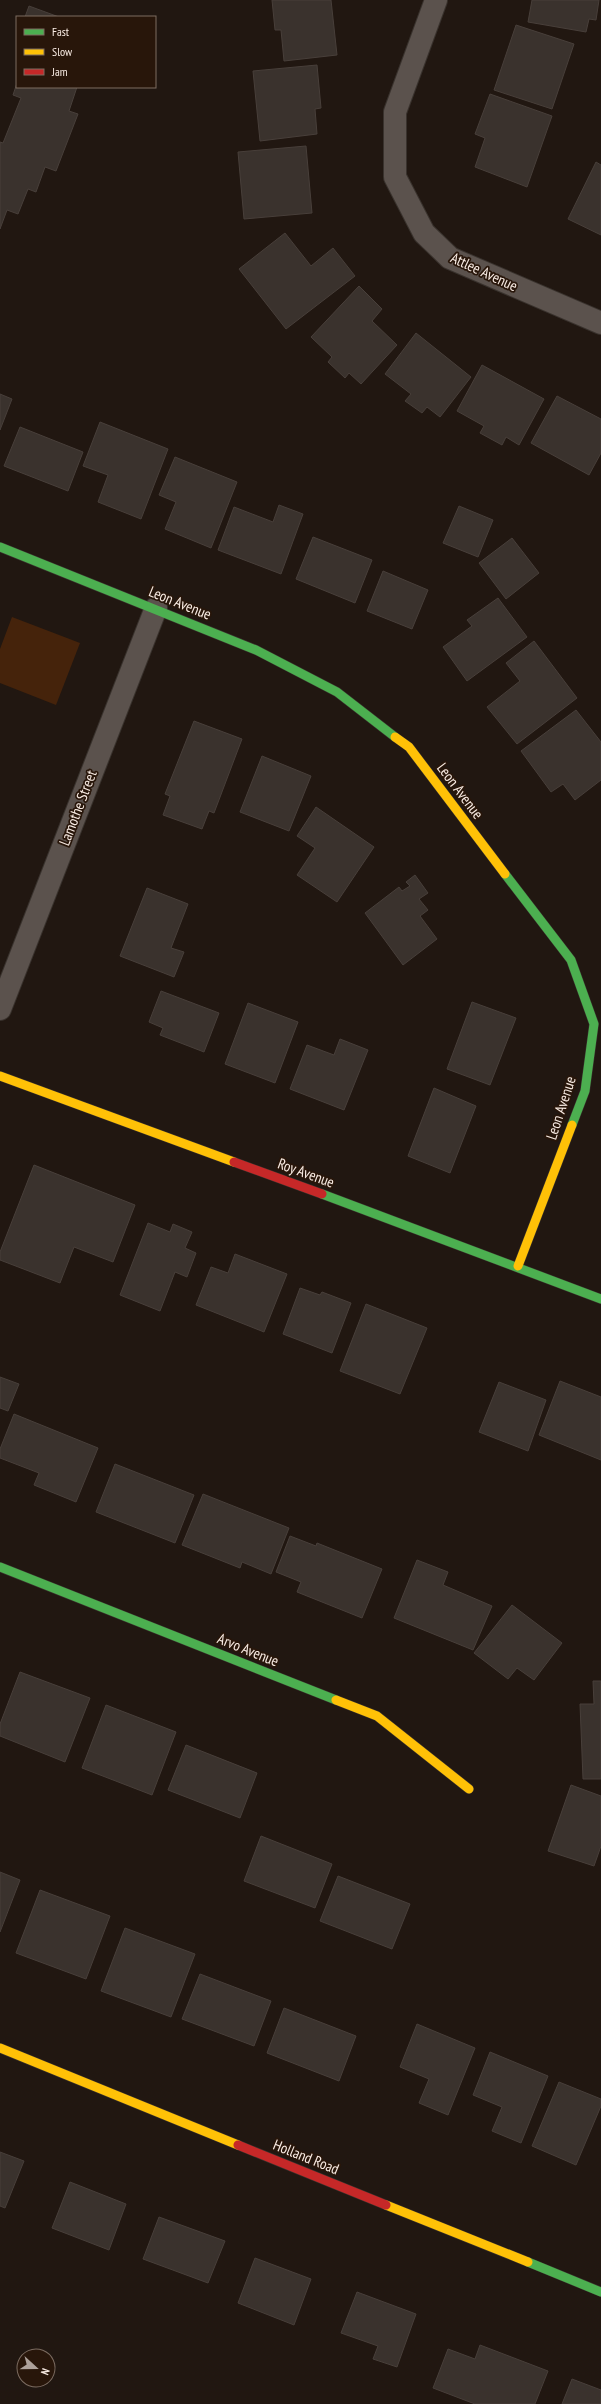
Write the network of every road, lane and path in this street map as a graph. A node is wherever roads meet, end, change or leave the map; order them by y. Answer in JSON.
{"nodes":[{"id":1,"x":436,"y":0,"type":"edge"},
{"id":2,"x":601,"y":323,"type":"edge"},
{"id":3,"x":0,"y":547,"type":"edge"},
{"id":4,"x":156,"y":608,"type":"junction"},
{"id":5,"x":0,"y":1009,"type":"edge"},
{"id":6,"x":0,"y":1076,"type":"edge"},
{"id":7,"x":518,"y":1266,"type":"junction"},
{"id":8,"x":601,"y":1299,"type":"edge"},
{"id":9,"x":0,"y":1567,"type":"edge"},
{"id":10,"x":469,"y":1789,"type":"dead end"},
{"id":11,"x":0,"y":2048,"type":"edge"},
{"id":12,"x":601,"y":2292,"type":"edge"}],
"edges":[{"from":1,"to":2,"type":"street","name":"Attlee Avenue"},
{"from":3,"to":4,"type":"street","name":"Leon Avenue"},
{"from":4,"to":5,"type":"street","name":"Lamothe Street"},
{"from":4,"to":7,"type":"street","name":"Leon Avenue"},
{"from":6,"to":7,"type":"street","name":"Roy Avenue"},
{"from":7,"to":8,"type":"street","name":"Roy Avenue"},
{"from":9,"to":10,"type":"street","name":"Arvo Avenue"},
{"from":11,"to":12,"type":"street","name":"Holland Road"}]}
